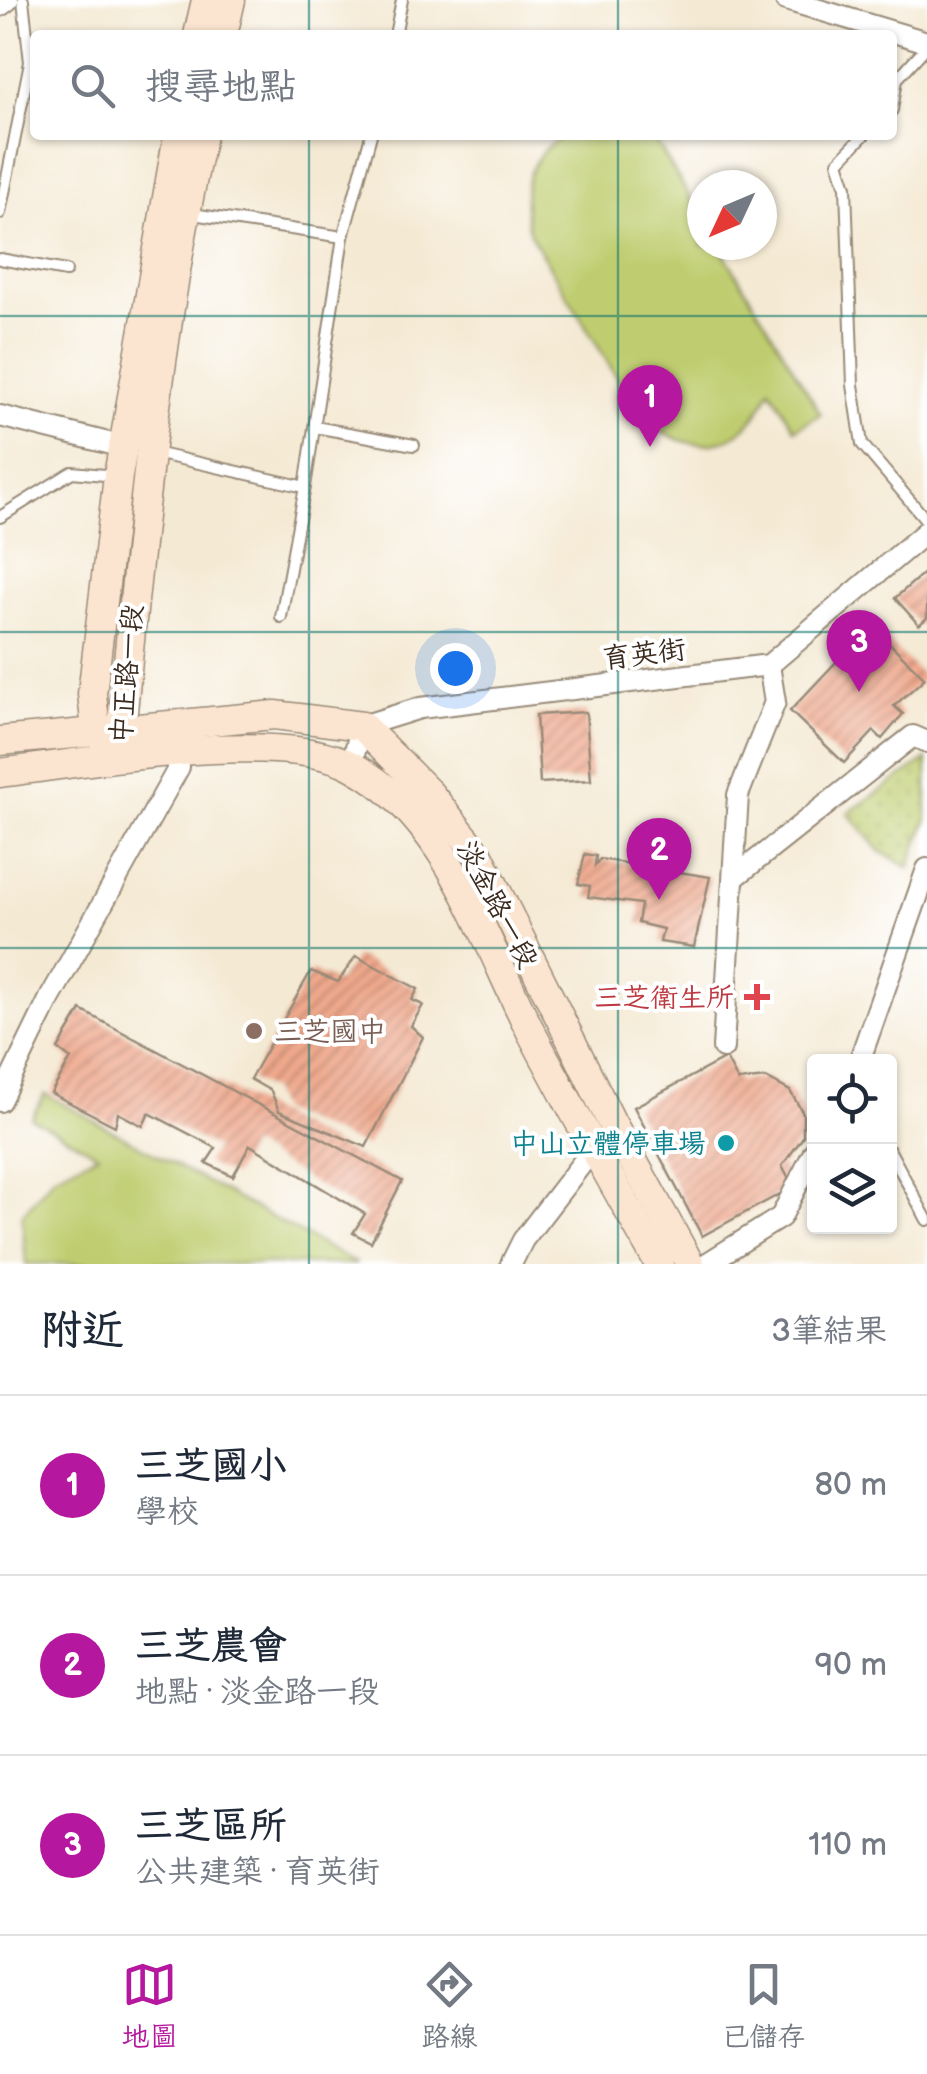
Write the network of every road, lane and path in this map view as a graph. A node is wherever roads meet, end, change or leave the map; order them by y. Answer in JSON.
{"nodes":[{"id":1,"x":8,"y":0,"type":"edge"},
{"id":2,"x":23,"y":0,"type":"edge"},
{"id":3,"x":206,"y":0,"type":"edge"},
{"id":4,"x":231,"y":0,"type":"edge"},
{"id":5,"x":402,"y":0,"type":"edge"},
{"id":6,"x":786,"y":0,"type":"edge"},
{"id":7,"x":0,"y":6,"type":"edge"},
{"id":8,"x":199,"y":30,"type":"edge"},
{"id":9,"x":225,"y":30,"type":"edge"},
{"id":10,"x":396,"y":30,"type":"edge"},
{"id":11,"x":882,"y":30,"type":"edge"},
{"id":12,"x":897,"y":35,"type":"edge"},
{"id":13,"x":927,"y":44,"type":"edge"},
{"id":14,"x":897,"y":80,"type":"edge"},
{"id":15,"x":177,"y":140,"type":"edge"},
{"id":16,"x":201,"y":140,"type":"edge"},
{"id":17,"x":370,"y":140,"type":"edge"},
{"id":18,"x":859,"y":140,"type":"edge"},
{"id":19,"x":185,"y":212,"type":"junction"},
{"id":20,"x":0,"y":213,"type":"edge"},
{"id":21,"x":343,"y":237,"type":"junction"},
{"id":22,"x":0,"y":258,"type":"edge"},
{"id":23,"x":66,"y":271,"type":"dead end"},
{"id":24,"x":0,"y":416,"type":"edge"},
{"id":25,"x":315,"y":426,"type":"junction"},
{"id":26,"x":414,"y":446,"type":"dead end"},
{"id":27,"x":136,"y":449,"type":"junction"},
{"id":28,"x":118,"y":476,"type":"junction"},
{"id":29,"x":306,"y":487,"type":"junction"},
{"id":30,"x":0,"y":517,"type":"edge"},
{"id":31,"x":927,"y":521,"type":"edge"},
{"id":32,"x":927,"y":531,"type":"edge"},
{"id":33,"x":281,"y":617,"type":"dead end"},
{"id":34,"x":770,"y":665,"type":"junction"},
{"id":35,"x":176,"y":722,"type":"junction"},
{"id":36,"x":362,"y":726,"type":"junction"},
{"id":37,"x":109,"y":729,"type":"junction"},
{"id":38,"x":922,"y":734,"type":"edge"},
{"id":39,"x":0,"y":741,"type":"edge"},
{"id":40,"x":176,"y":753,"type":"junction"},
{"id":41,"x":118,"y":760,"type":"junction"},
{"id":42,"x":351,"y":765,"type":"junction"},
{"id":43,"x":0,"y":773,"type":"edge"},
{"id":44,"x":927,"y":868,"type":"edge"},
{"id":45,"x":735,"y":877,"type":"junction"},
{"id":46,"x":512,"y":926,"type":"junction"},
{"id":47,"x":492,"y":958,"type":"junction"},
{"id":48,"x":723,"y":1048,"type":"dead end"},
{"id":49,"x":862,"y":1054,"type":"edge"},
{"id":50,"x":0,"y":1101,"type":"edge"},
{"id":51,"x":611,"y":1121,"type":"junction"},
{"id":52,"x":594,"y":1152,"type":"junction"},
{"id":53,"x":897,"y":1164,"type":"edge"},
{"id":54,"x":807,"y":1166,"type":"edge"},
{"id":55,"x":927,"y":1220,"type":"edge"},
{"id":56,"x":510,"y":1264,"type":"edge"},
{"id":57,"x":659,"y":1264,"type":"edge"},
{"id":58,"x":690,"y":1264,"type":"edge"},
{"id":59,"x":706,"y":1264,"type":"edge"}],
"edges":[{"from":1,"to":7,"type":"street"},
{"from":2,"to":20,"type":"lane"},
{"from":3,"to":8,"type":"street"},
{"from":4,"to":9,"type":"street"},
{"from":5,"to":10,"type":"lane"},
{"from":6,"to":11,"type":"street"},
{"from":12,"to":13,"type":"street"},
{"from":13,"to":14,"type":"lane"},
{"from":15,"to":27,"type":"street","name":"中正路一段"},
{"from":16,"to":19,"type":"street","name":"中正路一段"},
{"from":17,"to":21,"type":"lane"},
{"from":18,"to":31,"type":"lane"},
{"from":19,"to":21,"type":"lane"},
{"from":19,"to":27,"type":"street","name":"中正路一段"},
{"from":21,"to":25,"type":"lane"},
{"from":22,"to":23,"type":"lane"},
{"from":24,"to":27,"type":"street"},
{"from":25,"to":26,"type":"lane"},
{"from":25,"to":29,"type":"lane"},
{"from":27,"to":28,"type":"street","name":"中正路一段"},
{"from":27,"to":29,"type":"lane"},
{"from":27,"to":37,"type":"street","name":"中正路一段"},
{"from":28,"to":30,"type":"lane"},
{"from":28,"to":37,"type":"street","name":"中正路一段"},
{"from":29,"to":33,"type":"lane"},
{"from":32,"to":34,"type":"street"},
{"from":34,"to":36,"type":"street","name":"育英街"},
{"from":34,"to":45,"type":"street"},
{"from":35,"to":36,"type":"street"},
{"from":35,"to":37,"type":"street"},
{"from":35,"to":40,"type":"street"},
{"from":36,"to":42,"type":"street"},
{"from":36,"to":46,"type":"street","name":"淡金路一段"},
{"from":37,"to":39,"type":"street"},
{"from":37,"to":41,"type":"street","name":"中正路一段"},
{"from":38,"to":45,"type":"street"},
{"from":40,"to":41,"type":"street","name":"淡金路一段"},
{"from":40,"to":42,"type":"street","name":"淡金路一段"},
{"from":40,"to":50,"type":"street"},
{"from":41,"to":43,"type":"street","name":"淡金路一段"},
{"from":42,"to":47,"type":"street","name":"淡金路一段"},
{"from":44,"to":49,"type":"street"},
{"from":45,"to":48,"type":"street"},
{"from":46,"to":47,"type":"street"},
{"from":46,"to":51,"type":"street","name":"淡金路一段"},
{"from":47,"to":52,"type":"street","name":"淡金路一段"},
{"from":51,"to":52,"type":"street"},
{"from":51,"to":58,"type":"street","name":"淡金路一段"},
{"from":52,"to":56,"type":"street"},
{"from":52,"to":57,"type":"street","name":"淡金路一段"},
{"from":53,"to":55,"type":"lane"},
{"from":54,"to":59,"type":"street"}]}
